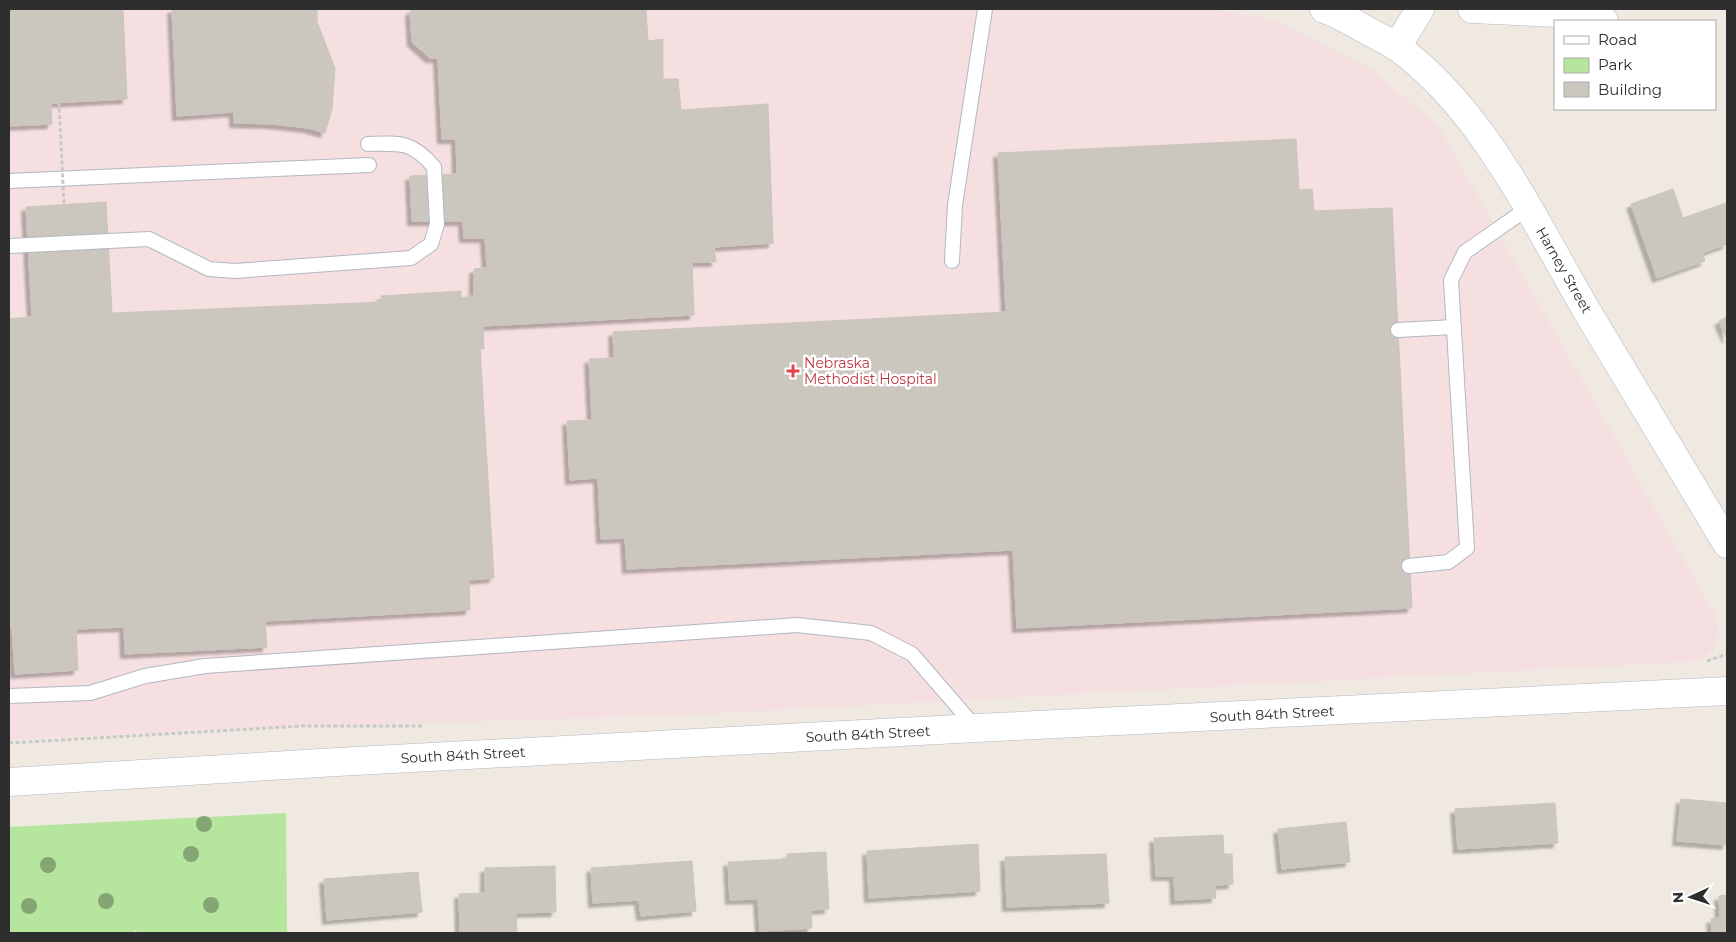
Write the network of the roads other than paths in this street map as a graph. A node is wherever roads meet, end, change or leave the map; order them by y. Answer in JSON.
{"nodes":[{"id":1,"x":985,"y":9,"type":"edge"},
{"id":2,"x":1324,"y":9,"type":"edge"},
{"id":3,"x":1395,"y":9,"type":"edge"},
{"id":4,"x":1420,"y":9,"type":"edge"},
{"id":5,"x":1472,"y":9,"type":"edge"},
{"id":6,"x":1601,"y":20,"type":"edge"},
{"id":7,"x":1397,"y":47,"type":"junction"},
{"id":8,"x":368,"y":144,"type":"dead end"},
{"id":9,"x":370,"y":165,"type":"dead end"},
{"id":10,"x":9,"y":181,"type":"edge"},
{"id":11,"x":1528,"y":208,"type":"junction"},
{"id":12,"x":9,"y":246,"type":"edge"},
{"id":13,"x":952,"y":261,"type":"dead end"},
{"id":14,"x":1454,"y":327,"type":"junction"},
{"id":15,"x":1398,"y":330,"type":"dead end"},
{"id":16,"x":1727,"y":544,"type":"edge"},
{"id":17,"x":1409,"y":566,"type":"dead end"},
{"id":18,"x":1727,"y":692,"type":"edge"},
{"id":19,"x":9,"y":696,"type":"edge"},
{"id":20,"x":976,"y":728,"type":"junction"},
{"id":21,"x":9,"y":782,"type":"edge"}],
"edges":[{"from":1,"to":13,"type":"lane"},
{"from":2,"to":7,"type":"main road","name":"Harney Street"},
{"from":3,"to":7,"type":"main road"},
{"from":4,"to":7,"type":"main road"},
{"from":5,"to":6,"type":"main road"},
{"from":7,"to":11,"type":"main road","name":"Harney Street"},
{"from":8,"to":12,"type":"lane"},
{"from":9,"to":10,"type":"lane"},
{"from":11,"to":14,"type":"lane"},
{"from":11,"to":16,"type":"main road","name":"Harney Street"},
{"from":14,"to":15,"type":"lane"},
{"from":14,"to":17,"type":"lane"},
{"from":18,"to":20,"type":"main road","name":"South 84th Street"},
{"from":19,"to":20,"type":"lane"},
{"from":20,"to":21,"type":"main road","name":"South 84th Street"}]}
